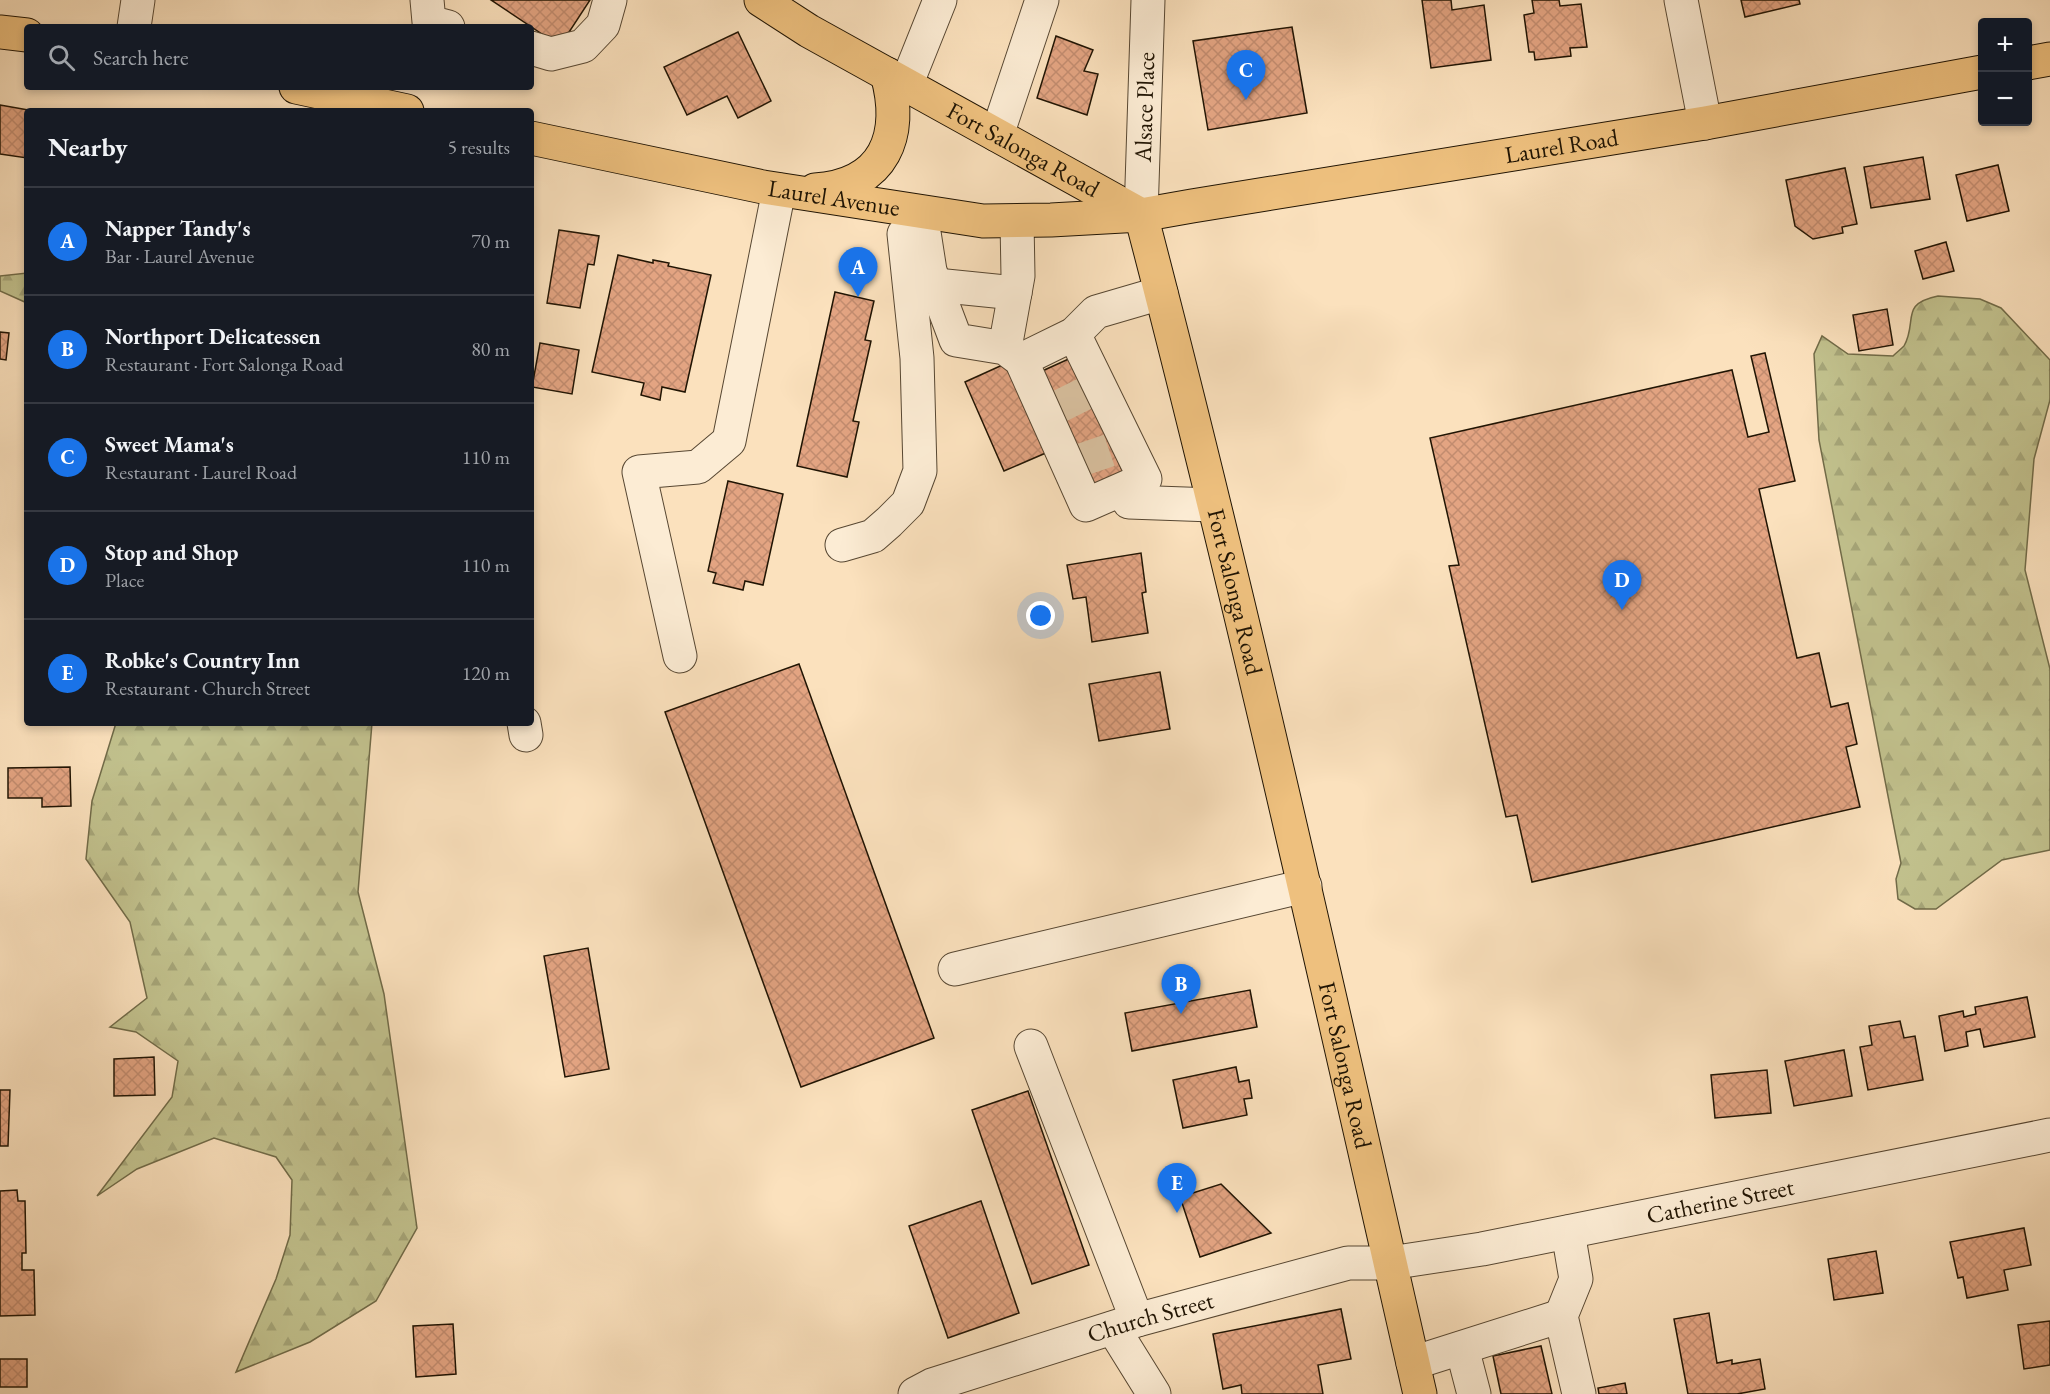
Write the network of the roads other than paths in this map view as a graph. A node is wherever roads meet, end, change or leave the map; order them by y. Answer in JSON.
{"nodes":[{"id":1,"x":138,"y":0,"type":"edge"},
{"id":2,"x":427,"y":0,"type":"edge"},
{"id":3,"x":610,"y":0,"type":"edge"},
{"id":4,"x":761,"y":0,"type":"edge"},
{"id":5,"x":940,"y":0,"type":"edge"},
{"id":6,"x":1042,"y":0,"type":"edge"},
{"id":7,"x":1148,"y":0,"type":"edge"},
{"id":8,"x":1681,"y":0,"type":"edge"},
{"id":9,"x":134,"y":24,"type":"edge"},
{"id":10,"x":437,"y":24,"type":"edge"},
{"id":11,"x":0,"y":32,"type":"edge"},
{"id":12,"x":24,"y":35,"type":"edge"},
{"id":13,"x":534,"y":49,"type":"edge"},
{"id":14,"x":2050,"y":59,"type":"edge"},
{"id":15,"x":2032,"y":62,"type":"edge"},
{"id":16,"x":1978,"y":73,"type":"edge"},
{"id":17,"x":897,"y":79,"type":"junction"},
{"id":18,"x":310,"y":90,"type":"edge"},
{"id":19,"x":393,"y":108,"type":"edge"},
{"id":20,"x":1705,"y":123,"type":"junction"},
{"id":21,"x":997,"y":135,"type":"junction"},
{"id":22,"x":534,"y":139,"type":"edge"},
{"id":23,"x":785,"y":191,"type":"junction"},
{"id":24,"x":911,"y":211,"type":"junction"},
{"id":25,"x":1141,"y":215,"type":"junction"},
{"id":26,"x":1017,"y":221,"type":"junction"},
{"id":27,"x":936,"y":285,"type":"junction"},
{"id":28,"x":1015,"y":293,"type":"junction"},
{"id":29,"x":1161,"y":293,"type":"junction"},
{"id":30,"x":1074,"y":334,"type":"junction"},
{"id":31,"x":1013,"y":354,"type":"junction"},
{"id":32,"x":1122,"y":490,"type":"junction"},
{"id":33,"x":1213,"y":505,"type":"junction"},
{"id":34,"x":842,"y":545,"type":"dead end"},
{"id":35,"x":680,"y":656,"type":"dead end"},
{"id":36,"x":1305,"y":886,"type":"junction"},
{"id":37,"x":955,"y":969,"type":"dead end"},
{"id":38,"x":1031,"y":1046,"type":"dead end"},
{"id":39,"x":2050,"y":1135,"type":"edge"},
{"id":40,"x":1568,"y":1232,"type":"junction"},
{"id":41,"x":1390,"y":1263,"type":"junction"},
{"id":42,"x":1561,"y":1316,"type":"junction"},
{"id":43,"x":1125,"y":1324,"type":"junction"},
{"id":44,"x":1462,"y":1347,"type":"junction"},
{"id":45,"x":1416,"y":1378,"type":"edge"},
{"id":46,"x":915,"y":1394,"type":"edge"},
{"id":47,"x":1154,"y":1394,"type":"edge"},
{"id":48,"x":1474,"y":1394,"type":"edge"},
{"id":49,"x":1579,"y":1394,"type":"edge"}],
"edges":[{"from":1,"to":9,"type":"street"},
{"from":2,"to":10,"type":"street"},
{"from":3,"to":13,"type":"street"},
{"from":4,"to":17,"type":"main road","name":"Fort Salonga Road"},
{"from":5,"to":17,"type":"street"},
{"from":6,"to":21,"type":"street"},
{"from":7,"to":25,"type":"street","name":"Alsace Place"},
{"from":8,"to":20,"type":"street"},
{"from":11,"to":12,"type":"main road"},
{"from":14,"to":15,"type":"main road"},
{"from":16,"to":20,"type":"main road","name":"Laurel Road"},
{"from":17,"to":21,"type":"main road","name":"Fort Salonga Road"},
{"from":17,"to":23,"type":"main road"},
{"from":18,"to":19,"type":"main road"},
{"from":20,"to":25,"type":"main road","name":"Laurel Road"},
{"from":21,"to":25,"type":"main road","name":"Fort Salonga Road"},
{"from":22,"to":23,"type":"main road","name":"Laurel Avenue"},
{"from":23,"to":24,"type":"main road","name":"Laurel Avenue"},
{"from":23,"to":35,"type":"street"},
{"from":24,"to":26,"type":"main road","name":"Laurel Avenue"},
{"from":24,"to":27,"type":"street"},
{"from":24,"to":34,"type":"street"},
{"from":25,"to":26,"type":"main road","name":"Laurel Avenue"},
{"from":25,"to":29,"type":"main road","name":"Fort Salonga Road"},
{"from":26,"to":28,"type":"street"},
{"from":27,"to":28,"type":"street"},
{"from":27,"to":31,"type":"street"},
{"from":28,"to":31,"type":"street"},
{"from":29,"to":30,"type":"street"},
{"from":29,"to":33,"type":"main road","name":"Fort Salonga Road"},
{"from":30,"to":31,"type":"street"},
{"from":30,"to":32,"type":"street"},
{"from":31,"to":32,"type":"street"},
{"from":32,"to":33,"type":"street"},
{"from":33,"to":36,"type":"main road","name":"Fort Salonga Road"},
{"from":36,"to":37,"type":"street"},
{"from":36,"to":41,"type":"main road","name":"Fort Salonga Road"},
{"from":38,"to":43,"type":"street"},
{"from":39,"to":40,"type":"street","name":"Catherine Street"},
{"from":40,"to":41,"type":"street","name":"Catherine Street"},
{"from":40,"to":42,"type":"street"},
{"from":41,"to":43,"type":"street","name":"Church Street"},
{"from":41,"to":45,"type":"main road","name":"Fort Salonga Road"},
{"from":42,"to":44,"type":"street"},
{"from":42,"to":49,"type":"street"},
{"from":43,"to":46,"type":"street","name":"Church Street"},
{"from":43,"to":47,"type":"street"},
{"from":44,"to":45,"type":"street"},
{"from":44,"to":48,"type":"street"}]}
